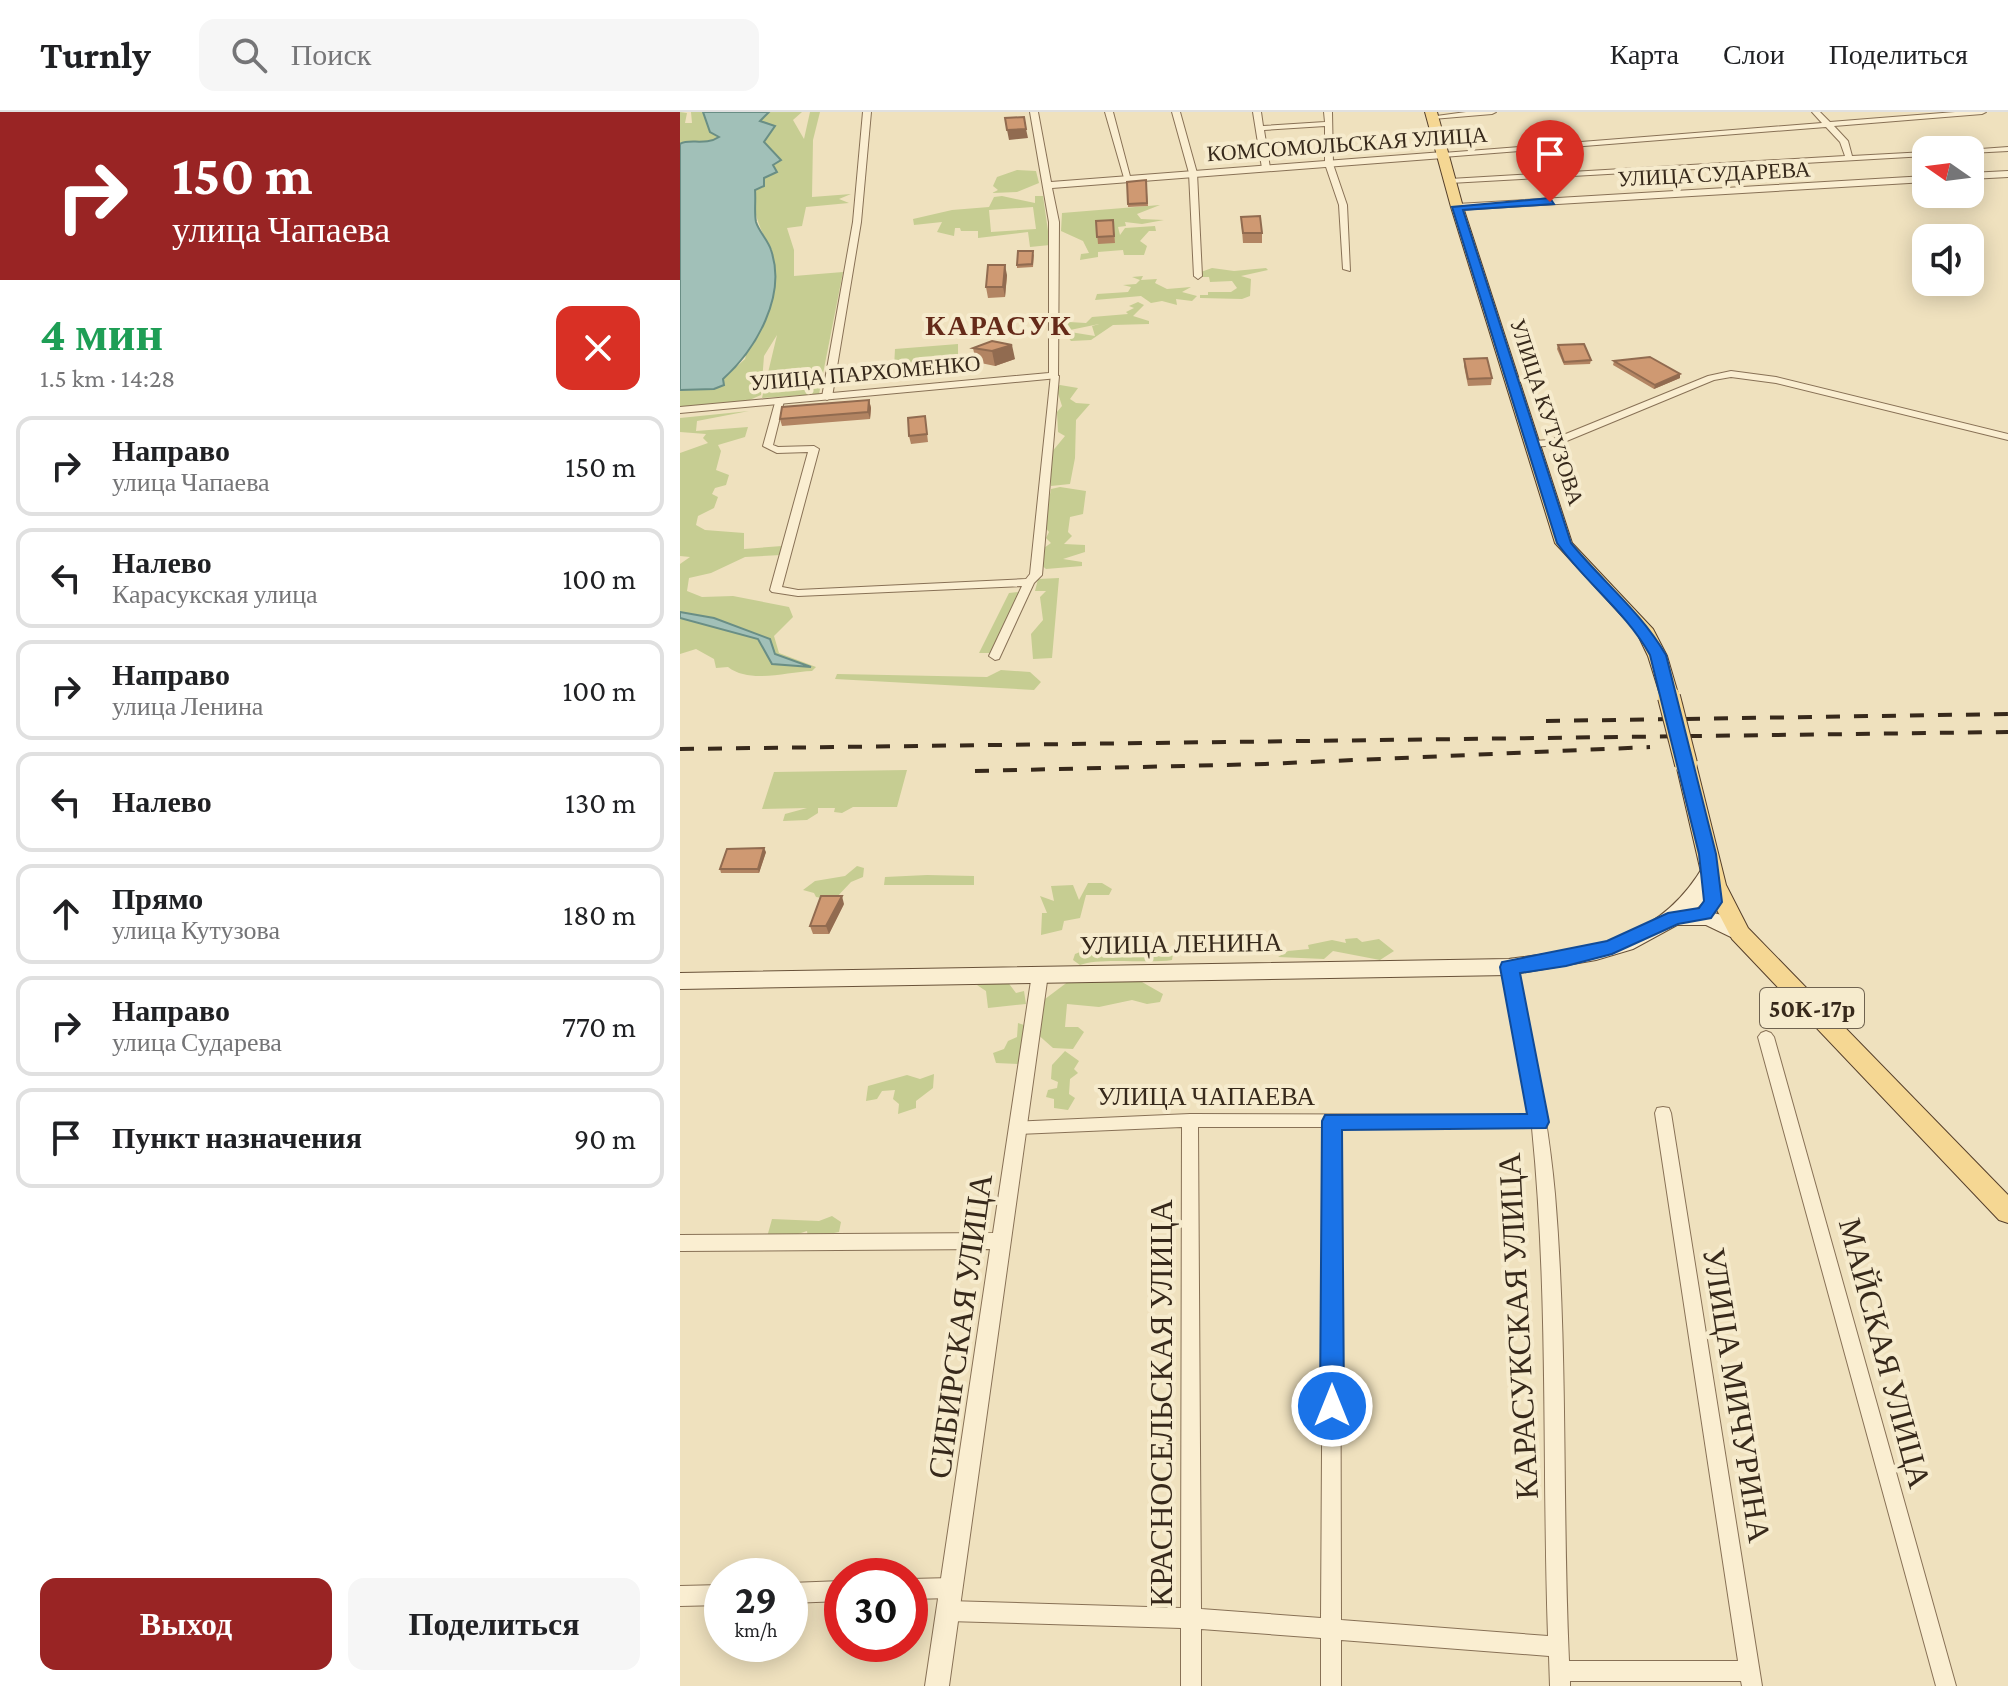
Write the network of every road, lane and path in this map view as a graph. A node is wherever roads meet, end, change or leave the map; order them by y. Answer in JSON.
{"nodes":[{"id":1,"x":867,"y":112,"type":"edge"},
{"id":2,"x":1034,"y":112,"type":"edge"},
{"id":3,"x":1109,"y":112,"type":"edge"},
{"id":4,"x":1176,"y":112,"type":"edge"},
{"id":5,"x":1257,"y":112,"type":"edge"},
{"id":6,"x":1328,"y":112,"type":"edge"},
{"id":7,"x":1492,"y":112,"type":"edge"},
{"id":8,"x":1816,"y":112,"type":"edge"},
{"id":9,"x":1982,"y":112,"type":"edge"},
{"id":10,"x":1432,"y":114,"type":"edge"},
{"id":11,"x":1328,"y":124,"type":"junction"},
{"id":12,"x":1829,"y":124,"type":"junction"},
{"id":13,"x":1259,"y":128,"type":"junction"},
{"id":14,"x":2008,"y":149,"type":"edge"},
{"id":15,"x":1984,"y":150,"type":"edge"},
{"id":16,"x":1443,"y":155,"type":"junction"},
{"id":17,"x":1912,"y":155,"type":"edge"},
{"id":18,"x":1849,"y":158,"type":"junction"},
{"id":19,"x":1329,"y":164,"type":"junction"},
{"id":20,"x":1266,"y":168,"type":"junction"},
{"id":21,"x":1193,"y":173,"type":"junction"},
{"id":22,"x":2008,"y":174,"type":"edge"},
{"id":23,"x":1984,"y":175,"type":"edge"},
{"id":24,"x":1128,"y":178,"type":"junction"},
{"id":25,"x":1912,"y":180,"type":"edge"},
{"id":26,"x":1450,"y":181,"type":"junction"},
{"id":27,"x":1050,"y":185,"type":"junction"},
{"id":28,"x":1457,"y":207,"type":"junction"},
{"id":29,"x":1347,"y":269,"type":"dead end"},
{"id":30,"x":1198,"y":276,"type":"dead end"},
{"id":31,"x":1054,"y":376,"type":"junction"},
{"id":32,"x":827,"y":397,"type":"junction"},
{"id":33,"x":779,"y":401,"type":"junction"},
{"id":34,"x":680,"y":410,"type":"edge"},
{"id":35,"x":2008,"y":437,"type":"edge"},
{"id":36,"x":1532,"y":444,"type":"junction"},
{"id":37,"x":1029,"y":582,"type":"junction"},
{"id":38,"x":995,"y":656,"type":"dead end"},
{"id":39,"x":1701,"y":910,"type":"junction"},
{"id":40,"x":1509,"y":967,"type":"junction"},
{"id":41,"x":1040,"y":974,"type":"junction"},
{"id":42,"x":680,"y":981,"type":"edge"},
{"id":43,"x":1766,"y":1037,"type":"dead end"},
{"id":44,"x":1663,"y":1113,"type":"dead end"},
{"id":45,"x":1190,"y":1120,"type":"junction"},
{"id":46,"x":1332,"y":1121,"type":"junction"},
{"id":47,"x":1539,"y":1122,"type":"junction"},
{"id":48,"x":1018,"y":1127,"type":"junction"},
{"id":49,"x":2008,"y":1212,"type":"edge"},
{"id":50,"x":1003,"y":1241,"type":"junction"},
{"id":51,"x":680,"y":1243,"type":"edge"},
{"id":52,"x":952,"y":1588,"type":"junction"},
{"id":53,"x":928,"y":1589,"type":"edge"},
{"id":54,"x":704,"y":1595,"type":"edge"},
{"id":55,"x":680,"y":1596,"type":"edge"},
{"id":56,"x":948,"y":1611,"type":"junction"},
{"id":57,"x":1192,"y":1618,"type":"junction"},
{"id":58,"x":1331,"y":1628,"type":"junction"},
{"id":59,"x":1558,"y":1647,"type":"junction"},
{"id":60,"x":1559,"y":1678,"type":"edge"},
{"id":61,"x":1750,"y":1679,"type":"edge"},
{"id":62,"x":937,"y":1686,"type":"edge"},
{"id":63,"x":1191,"y":1686,"type":"edge"},
{"id":64,"x":1331,"y":1686,"type":"edge"},
{"id":65,"x":1946,"y":1686,"type":"edge"}],
"edges":[{"from":1,"to":32,"type":"street"},
{"from":2,"to":27,"type":"street"},
{"from":3,"to":24,"type":"street"},
{"from":4,"to":21,"type":"street"},
{"from":5,"to":13,"type":"street"},
{"from":6,"to":11,"type":"street"},
{"from":7,"to":10,"type":"street"},
{"from":8,"to":12,"type":"street"},
{"from":9,"to":12,"type":"street","name":"КОМСОМОЛЬСКАЯ УЛИЦА"},
{"from":10,"to":16,"type":"main road","name":"УЛИЦА КУТУЗОВА","number":"50К-17р"},
{"from":11,"to":13,"type":"street"},
{"from":11,"to":19,"type":"street"},
{"from":12,"to":16,"type":"street","name":"КОМСОМОЛЬСКАЯ УЛИЦА"},
{"from":12,"to":18,"type":"street"},
{"from":13,"to":20,"type":"street"},
{"from":14,"to":15,"type":"street"},
{"from":16,"to":19,"type":"street","name":"КОМСОМОЛЬСКАЯ УЛИЦА"},
{"from":16,"to":26,"type":"main road","name":"УЛИЦА КУТУЗОВА","number":"50К-17р"},
{"from":17,"to":18,"type":"street"},
{"from":18,"to":26,"type":"street"},
{"from":19,"to":20,"type":"street","name":"КОМСОМОЛЬСКАЯ УЛИЦА"},
{"from":19,"to":29,"type":"street"},
{"from":20,"to":21,"type":"street","name":"КОМСОМОЛЬСКАЯ УЛИЦА"},
{"from":21,"to":24,"type":"street","name":"КОМСОМОЛЬСКАЯ УЛИЦА"},
{"from":21,"to":30,"type":"street"},
{"from":22,"to":23,"type":"street"},
{"from":24,"to":27,"type":"street","name":"КОМСОМОЛЬСКАЯ УЛИЦА"},
{"from":25,"to":28,"type":"street","name":"УЛИЦА СУДАРЕВА"},
{"from":26,"to":28,"type":"main road","name":"УЛИЦА КУТУЗОВА","number":"50К-17р"},
{"from":27,"to":31,"type":"street"},
{"from":28,"to":36,"type":"main road","name":"УЛИЦА КУТУЗОВА","number":"50К-17р"},
{"from":31,"to":32,"type":"street","name":"УЛИЦА ПАРХОМЕНКО"},
{"from":31,"to":37,"type":"street"},
{"from":32,"to":33,"type":"street","name":"УЛИЦА ПАРХОМЕНКО"},
{"from":33,"to":34,"type":"street","name":"УЛИЦА ПАРХОМЕНКО"},
{"from":33,"to":37,"type":"street"},
{"from":35,"to":36,"type":"street"},
{"from":36,"to":39,"type":"main road","name":"УЛИЦА КУТУЗОВА","number":"50К-17р","bridge":true},
{"from":37,"to":38,"type":"street"},
{"from":39,"to":40,"type":"main road","name":"УЛИЦА ЛЕНИНА"},
{"from":39,"to":49,"type":"main road","number":"50К-17р"},
{"from":40,"to":41,"type":"main road","name":"УЛИЦА ЛЕНИНА"},
{"from":40,"to":47,"type":"street","name":"КАРАСУКСКАЯ УЛИЦА"},
{"from":41,"to":42,"type":"main road","name":"УЛИЦА ЛЕНИНА"},
{"from":41,"to":48,"type":"street","name":"СИБИРСКАЯ УЛИЦА"},
{"from":43,"to":65,"type":"street","name":"МАЙСКАЯ УЛИЦА"},
{"from":44,"to":61,"type":"street","name":"УЛИЦА МИЧУРИНА"},
{"from":45,"to":46,"type":"street","name":"УЛИЦА ЧАПАЕВА"},
{"from":45,"to":48,"type":"street","name":"УЛИЦА ЧАПАЕВА"},
{"from":45,"to":57,"type":"street","name":"КРАСНОСЕЛЬСКАЯ УЛИЦА"},
{"from":46,"to":47,"type":"street","name":"УЛИЦА ЧАПАЕВА"},
{"from":46,"to":58,"type":"street"},
{"from":47,"to":59,"type":"street","name":"КАРАСУКСКАЯ УЛИЦА"},
{"from":48,"to":50,"type":"street","name":"СИБИРСКАЯ УЛИЦА"},
{"from":50,"to":51,"type":"street"},
{"from":50,"to":52,"type":"street","name":"СИБИРСКАЯ УЛИЦА"},
{"from":52,"to":53,"type":"street"},
{"from":52,"to":56,"type":"street","name":"СИБИРСКАЯ УЛИЦА"},
{"from":54,"to":55,"type":"street"},
{"from":56,"to":57,"type":"street"},
{"from":56,"to":62,"type":"street","name":"СИБИРСКАЯ УЛИЦА"},
{"from":57,"to":58,"type":"street"},
{"from":57,"to":63,"type":"street","name":"КРАСНОСЕЛЬСКАЯ УЛИЦА"},
{"from":58,"to":59,"type":"street"},
{"from":58,"to":64,"type":"street"},
{"from":59,"to":60,"type":"street","name":"КАРАСУКСКАЯ УЛИЦА"},
{"from":60,"to":61,"type":"street"}]}
